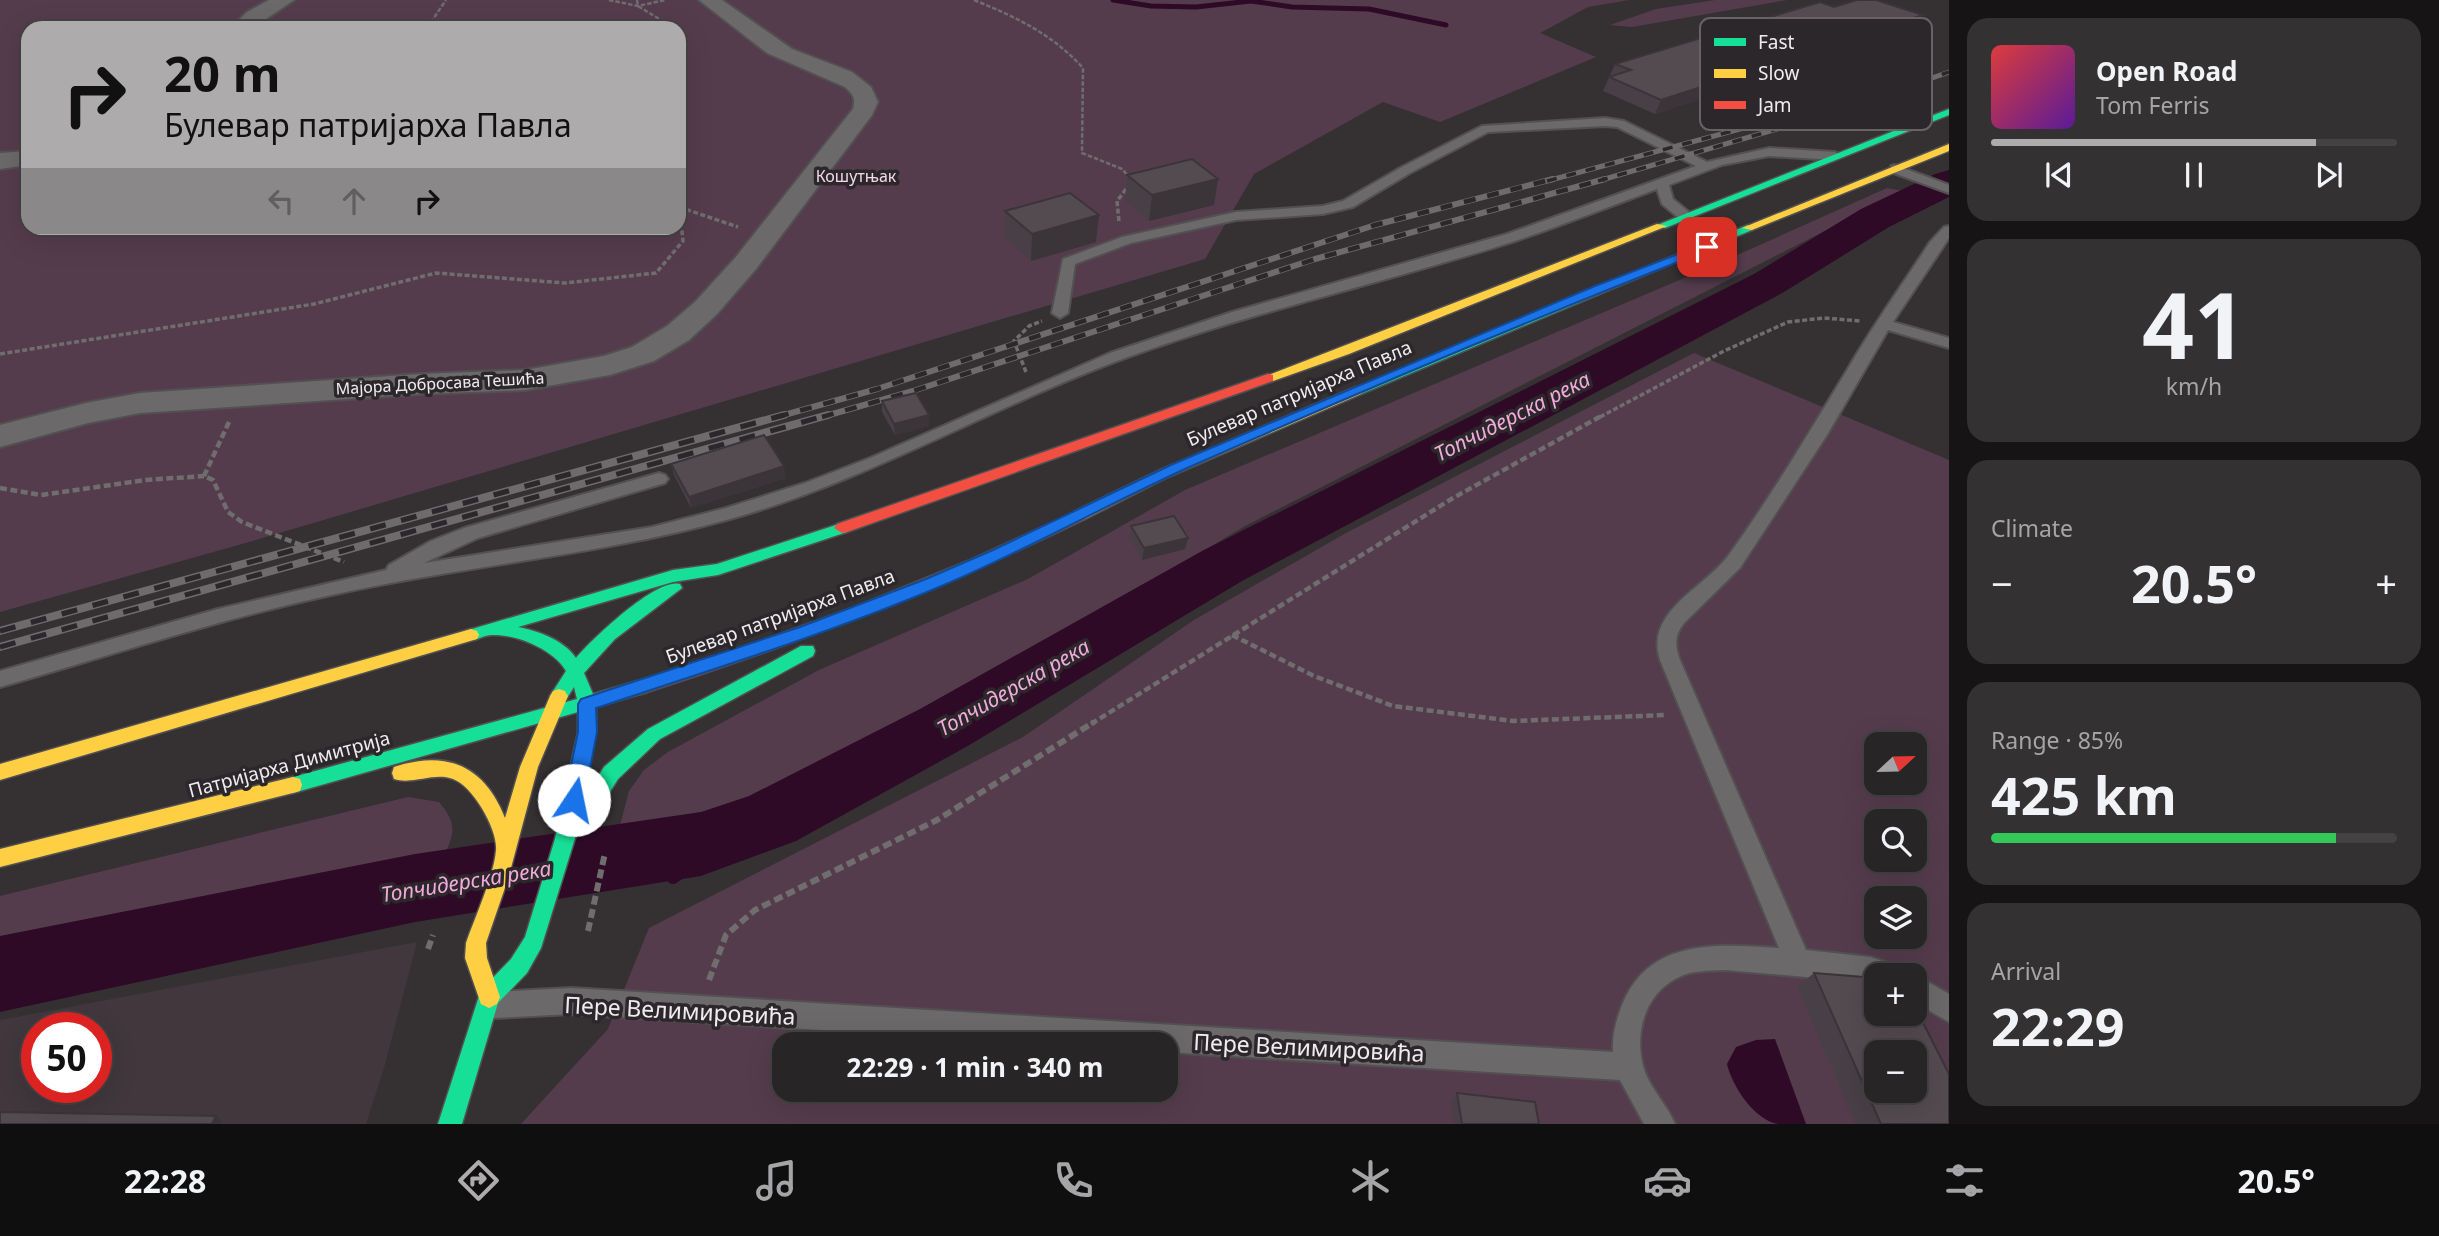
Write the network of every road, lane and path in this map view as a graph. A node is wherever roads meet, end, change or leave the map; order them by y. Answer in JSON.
{"nodes":[{"id":1,"x":284,"y":0,"type":"edge"},
{"id":2,"x":446,"y":0,"type":"edge"},
{"id":3,"x":609,"y":0,"type":"edge"},
{"id":4,"x":637,"y":0,"type":"edge"},
{"id":5,"x":665,"y":0,"type":"edge"},
{"id":6,"x":709,"y":0,"type":"edge"},
{"id":7,"x":974,"y":0,"type":"edge"},
{"id":8,"x":638,"y":6,"type":"junction"},
{"id":9,"x":249,"y":21,"type":"edge"},
{"id":10,"x":432,"y":21,"type":"edge"},
{"id":11,"x":663,"y":21,"type":"edge"},
{"id":12,"x":1949,"y":111,"type":"edge"},
{"id":13,"x":1932,"y":118,"type":"edge"},
{"id":14,"x":1901,"y":130,"type":"edge"},
{"id":15,"x":1949,"y":146,"type":"edge"},
{"id":16,"x":1835,"y":156,"type":"junction"},
{"id":17,"x":21,"y":158,"type":"edge"},
{"id":18,"x":0,"y":160,"type":"edge"},
{"id":19,"x":1706,"y":166,"type":"junction"},
{"id":20,"x":1901,"y":171,"type":"junction"},
{"id":21,"x":1662,"y":183,"type":"junction"},
{"id":22,"x":1949,"y":189,"type":"edge"},
{"id":23,"x":686,"y":208,"type":"edge"},
{"id":24,"x":1685,"y":216,"type":"junction"},
{"id":25,"x":1949,"y":230,"type":"edge"},
{"id":26,"x":682,"y":235,"type":"edge"},
{"id":27,"x":766,"y":237,"type":"junction"},
{"id":28,"x":1127,"y":240,"type":"junction"},
{"id":29,"x":1060,"y":313,"type":"joint"},
{"id":30,"x":1884,"y":324,"type":"junction"},
{"id":31,"x":1949,"y":343,"type":"edge"},
{"id":32,"x":0,"y":354,"type":"edge"},
{"id":33,"x":250,"y":394,"type":"junction"},
{"id":34,"x":1028,"y":394,"type":"junction"},
{"id":35,"x":0,"y":436,"type":"edge"},
{"id":36,"x":204,"y":476,"type":"junction"},
{"id":37,"x":659,"y":479,"type":"dead end"},
{"id":38,"x":0,"y":488,"type":"edge"},
{"id":39,"x":718,"y":569,"type":"junction"},
{"id":40,"x":385,"y":576,"type":"junction"},
{"id":41,"x":854,"y":614,"type":"junction"},
{"id":42,"x":490,"y":629,"type":"junction"},
{"id":43,"x":1232,"y":635,"type":"junction"},
{"id":44,"x":575,"y":671,"type":"junction"},
{"id":45,"x":0,"y":679,"type":"edge"},
{"id":46,"x":587,"y":704,"type":"junction"},
{"id":47,"x":550,"y":714,"type":"junction"},
{"id":48,"x":1692,"y":714,"type":"junction"},
{"id":49,"x":0,"y":772,"type":"edge"},
{"id":50,"x":343,"y":772,"type":"junction"},
{"id":51,"x":564,"y":843,"type":"junction"},
{"id":52,"x":607,"y":845,"type":"dead end"},
{"id":53,"x":505,"y":852,"type":"junction"},
{"id":54,"x":0,"y":858,"type":"edge"},
{"id":55,"x":588,"y":931,"type":"dead end"},
{"id":56,"x":1798,"y":962,"type":"junction"},
{"id":57,"x":1864,"y":968,"type":"edge"},
{"id":58,"x":1927,"y":995,"type":"edge"},
{"id":59,"x":488,"y":1001,"type":"junction"},
{"id":60,"x":1949,"y":1009,"type":"edge"},
{"id":61,"x":698,"y":1011,"type":"junction"},
{"id":62,"x":1628,"y":1066,"type":"junction"},
{"id":63,"x":450,"y":1124,"type":"edge"},
{"id":64,"x":1661,"y":1124,"type":"edge"}],
"edges":[{"from":1,"to":9,"type":"street"},
{"from":2,"to":10,"type":"path"},
{"from":3,"to":8,"type":"path"},
{"from":4,"to":8,"type":"path"},
{"from":5,"to":8,"type":"path"},
{"from":6,"to":27,"type":"street","name":"Мајора Добросава Тешића"},
{"from":7,"to":28,"type":"path"},
{"from":8,"to":11,"type":"path"},
{"from":12,"to":13,"type":"main road","name":"Булевар патријарха Павла"},
{"from":14,"to":16,"type":"main road","name":"Булевар патријарха Павла"},
{"from":15,"to":20,"type":"main road","name":"Булевар патријарха Павла"},
{"from":16,"to":19,"type":"lane"},
{"from":16,"to":24,"type":"main road","name":"Булевар патријарха Павла"},
{"from":17,"to":18,"type":"street"},
{"from":19,"to":21,"type":"lane"},
{"from":19,"to":28,"type":"lane"},
{"from":20,"to":22,"type":"lane"},
{"from":20,"to":41,"type":"main road","name":"Булевар патријарха Павла"},
{"from":21,"to":24,"type":"lane"},
{"from":21,"to":34,"type":"lane"},
{"from":23,"to":27,"type":"path"},
{"from":24,"to":39,"type":"main road","name":"Булевар патријарха Павла"},
{"from":25,"to":30,"type":"lane"},
{"from":26,"to":32,"type":"path"},
{"from":27,"to":33,"type":"street","name":"Мајора Добросава Тешића"},
{"from":28,"to":29,"type":"lane"},
{"from":29,"to":34,"type":"path"},
{"from":30,"to":31,"type":"lane"},
{"from":30,"to":43,"type":"path"},
{"from":30,"to":48,"type":"lane"},
{"from":33,"to":35,"type":"street","name":"Мајора Добросава Тешића"},
{"from":33,"to":36,"type":"path"},
{"from":34,"to":40,"type":"lane"},
{"from":36,"to":38,"type":"path"},
{"from":36,"to":40,"type":"path"},
{"from":37,"to":40,"type":"lane"},
{"from":39,"to":42,"type":"main road","name":"Булевар патријарха Павла"},
{"from":39,"to":44,"type":"main road"},
{"from":40,"to":45,"type":"lane"},
{"from":41,"to":46,"type":"main road","name":"Булевар патријарха Павла"},
{"from":41,"to":51,"type":"main road"},
{"from":42,"to":44,"type":"main road"},
{"from":42,"to":49,"type":"main road"},
{"from":43,"to":48,"type":"path"},
{"from":43,"to":61,"type":"path"},
{"from":44,"to":46,"type":"main road"},
{"from":44,"to":47,"type":"main road"},
{"from":46,"to":47,"type":"main road","name":"Патријарха Димитрија"},
{"from":46,"to":51,"type":"main road"},
{"from":47,"to":50,"type":"main road","name":"Патријарха Димитрија"},
{"from":47,"to":53,"type":"main road"},
{"from":48,"to":56,"type":"lane"},
{"from":50,"to":53,"type":"main road"},
{"from":50,"to":54,"type":"main road","name":"Патријарха Димитрија"},
{"from":51,"to":59,"type":"main road"},
{"from":52,"to":55,"type":"path"},
{"from":53,"to":59,"type":"main road"},
{"from":56,"to":57,"type":"lane"},
{"from":56,"to":62,"type":"lane"},
{"from":58,"to":60,"type":"lane"},
{"from":59,"to":61,"type":"lane","name":"Пере Велимировића"},
{"from":59,"to":63,"type":"main road"},
{"from":61,"to":62,"type":"lane","name":"Пере Велимировића"},
{"from":62,"to":64,"type":"lane"}]}
